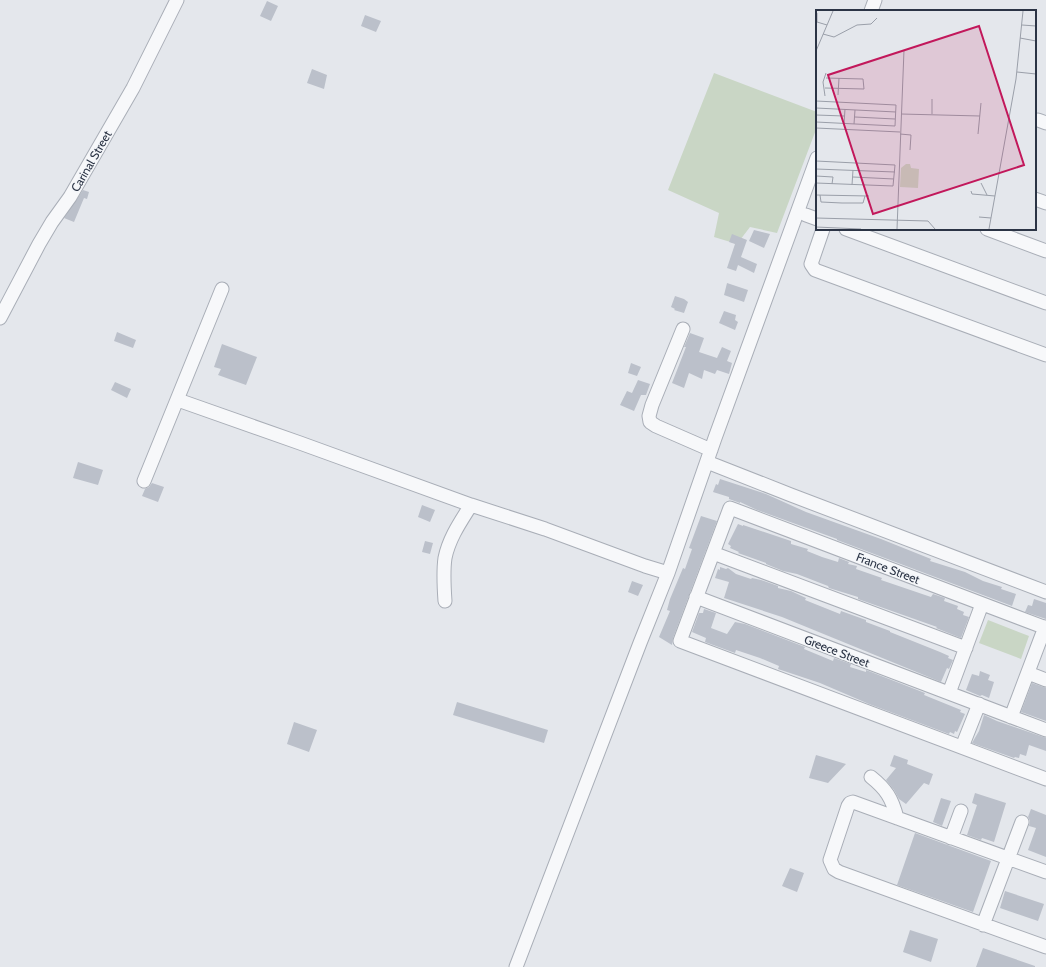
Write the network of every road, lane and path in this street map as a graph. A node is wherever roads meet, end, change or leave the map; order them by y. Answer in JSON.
{"nodes":[{"id":1,"x":177,"y":0,"type":"edge"},
{"id":2,"x":875,"y":0,"type":"edge"},
{"id":3,"x":871,"y":10,"type":"edge"},
{"id":4,"x":816,"y":161,"type":"edge"},
{"id":5,"x":1036,"y":199,"type":"edge"},
{"id":6,"x":1046,"y":203,"type":"edge"},
{"id":7,"x":823,"y":230,"type":"edge"},
{"id":8,"x":849,"y":230,"type":"edge"},
{"id":9,"x":990,"y":230,"type":"edge"},
{"id":10,"x":1046,"y":251,"type":"edge"},
{"id":11,"x":222,"y":289,"type":"dead end"},
{"id":12,"x":1046,"y":303,"type":"edge"},
{"id":13,"x":0,"y":318,"type":"edge"},
{"id":14,"x":683,"y":329,"type":"dead end"},
{"id":15,"x":1046,"y":355,"type":"edge"},
{"id":16,"x":178,"y":400,"type":"junction"},
{"id":17,"x":709,"y":456,"type":"junction"},
{"id":18,"x":144,"y":481,"type":"dead end"},
{"id":19,"x":471,"y":505,"type":"junction"},
{"id":20,"x":713,"y":553,"type":"junction"},
{"id":21,"x":668,"y":574,"type":"junction"},
{"id":22,"x":1046,"y":592,"type":"edge"},
{"id":23,"x":696,"y":597,"type":"junction"},
{"id":24,"x":445,"y":601,"type":"dead end"},
{"id":25,"x":982,"y":604,"type":"junction"},
{"id":26,"x":1046,"y":628,"type":"edge"},
{"id":27,"x":966,"y":648,"type":"junction"},
{"id":28,"x":1028,"y":673,"type":"junction"},
{"id":29,"x":1046,"y":680,"type":"edge"},
{"id":30,"x":949,"y":693,"type":"junction"},
{"id":31,"x":978,"y":704,"type":"junction"},
{"id":32,"x":1011,"y":717,"type":"junction"},
{"id":33,"x":1046,"y":730,"type":"edge"},
{"id":34,"x":962,"y":747,"type":"junction"},
{"id":35,"x":871,"y":777,"type":"dead end"},
{"id":36,"x":1046,"y":779,"type":"edge"},
{"id":37,"x":961,"y":811,"type":"dead end"},
{"id":38,"x":897,"y":818,"type":"junction"},
{"id":39,"x":1022,"y":822,"type":"dead end"},
{"id":40,"x":951,"y":838,"type":"junction"},
{"id":41,"x":1008,"y":858,"type":"junction"},
{"id":42,"x":1046,"y":872,"type":"edge"},
{"id":43,"x":983,"y":925,"type":"junction"},
{"id":44,"x":1046,"y":947,"type":"edge"},
{"id":45,"x":516,"y":967,"type":"edge"}],
"edges":[{"from":1,"to":13,"type":"street","name":"Carinal Street"},
{"from":2,"to":3,"type":"street"},
{"from":4,"to":17,"type":"street"},
{"from":5,"to":6,"type":"street"},
{"from":7,"to":15,"type":"street"},
{"from":8,"to":12,"type":"street"},
{"from":9,"to":10,"type":"street"},
{"from":11,"to":16,"type":"street"},
{"from":14,"to":17,"type":"street"},
{"from":16,"to":18,"type":"street"},
{"from":16,"to":19,"type":"street"},
{"from":17,"to":21,"type":"street"},
{"from":17,"to":22,"type":"street"},
{"from":19,"to":21,"type":"street"},
{"from":19,"to":24,"type":"street"},
{"from":20,"to":23,"type":"street"},
{"from":20,"to":25,"type":"street","name":"France Street"},
{"from":20,"to":27,"type":"street"},
{"from":21,"to":45,"type":"street"},
{"from":23,"to":30,"type":"street","name":"Greece Street"},
{"from":23,"to":34,"type":"street"},
{"from":25,"to":26,"type":"street","name":"France Street"},
{"from":25,"to":27,"type":"street"},
{"from":26,"to":28,"type":"street"},
{"from":27,"to":30,"type":"street"},
{"from":28,"to":29,"type":"street"},
{"from":28,"to":32,"type":"street"},
{"from":30,"to":31,"type":"street","name":"Greece Street"},
{"from":31,"to":32,"type":"street","name":"Greece Street"},
{"from":31,"to":34,"type":"street"},
{"from":32,"to":33,"type":"street","name":"Greece Street"},
{"from":34,"to":36,"type":"street"},
{"from":35,"to":38,"type":"street"},
{"from":37,"to":40,"type":"street"},
{"from":38,"to":40,"type":"street"},
{"from":38,"to":43,"type":"street"},
{"from":39,"to":41,"type":"street"},
{"from":40,"to":41,"type":"street"},
{"from":41,"to":42,"type":"street"},
{"from":41,"to":43,"type":"street"},
{"from":43,"to":44,"type":"street"}]}
